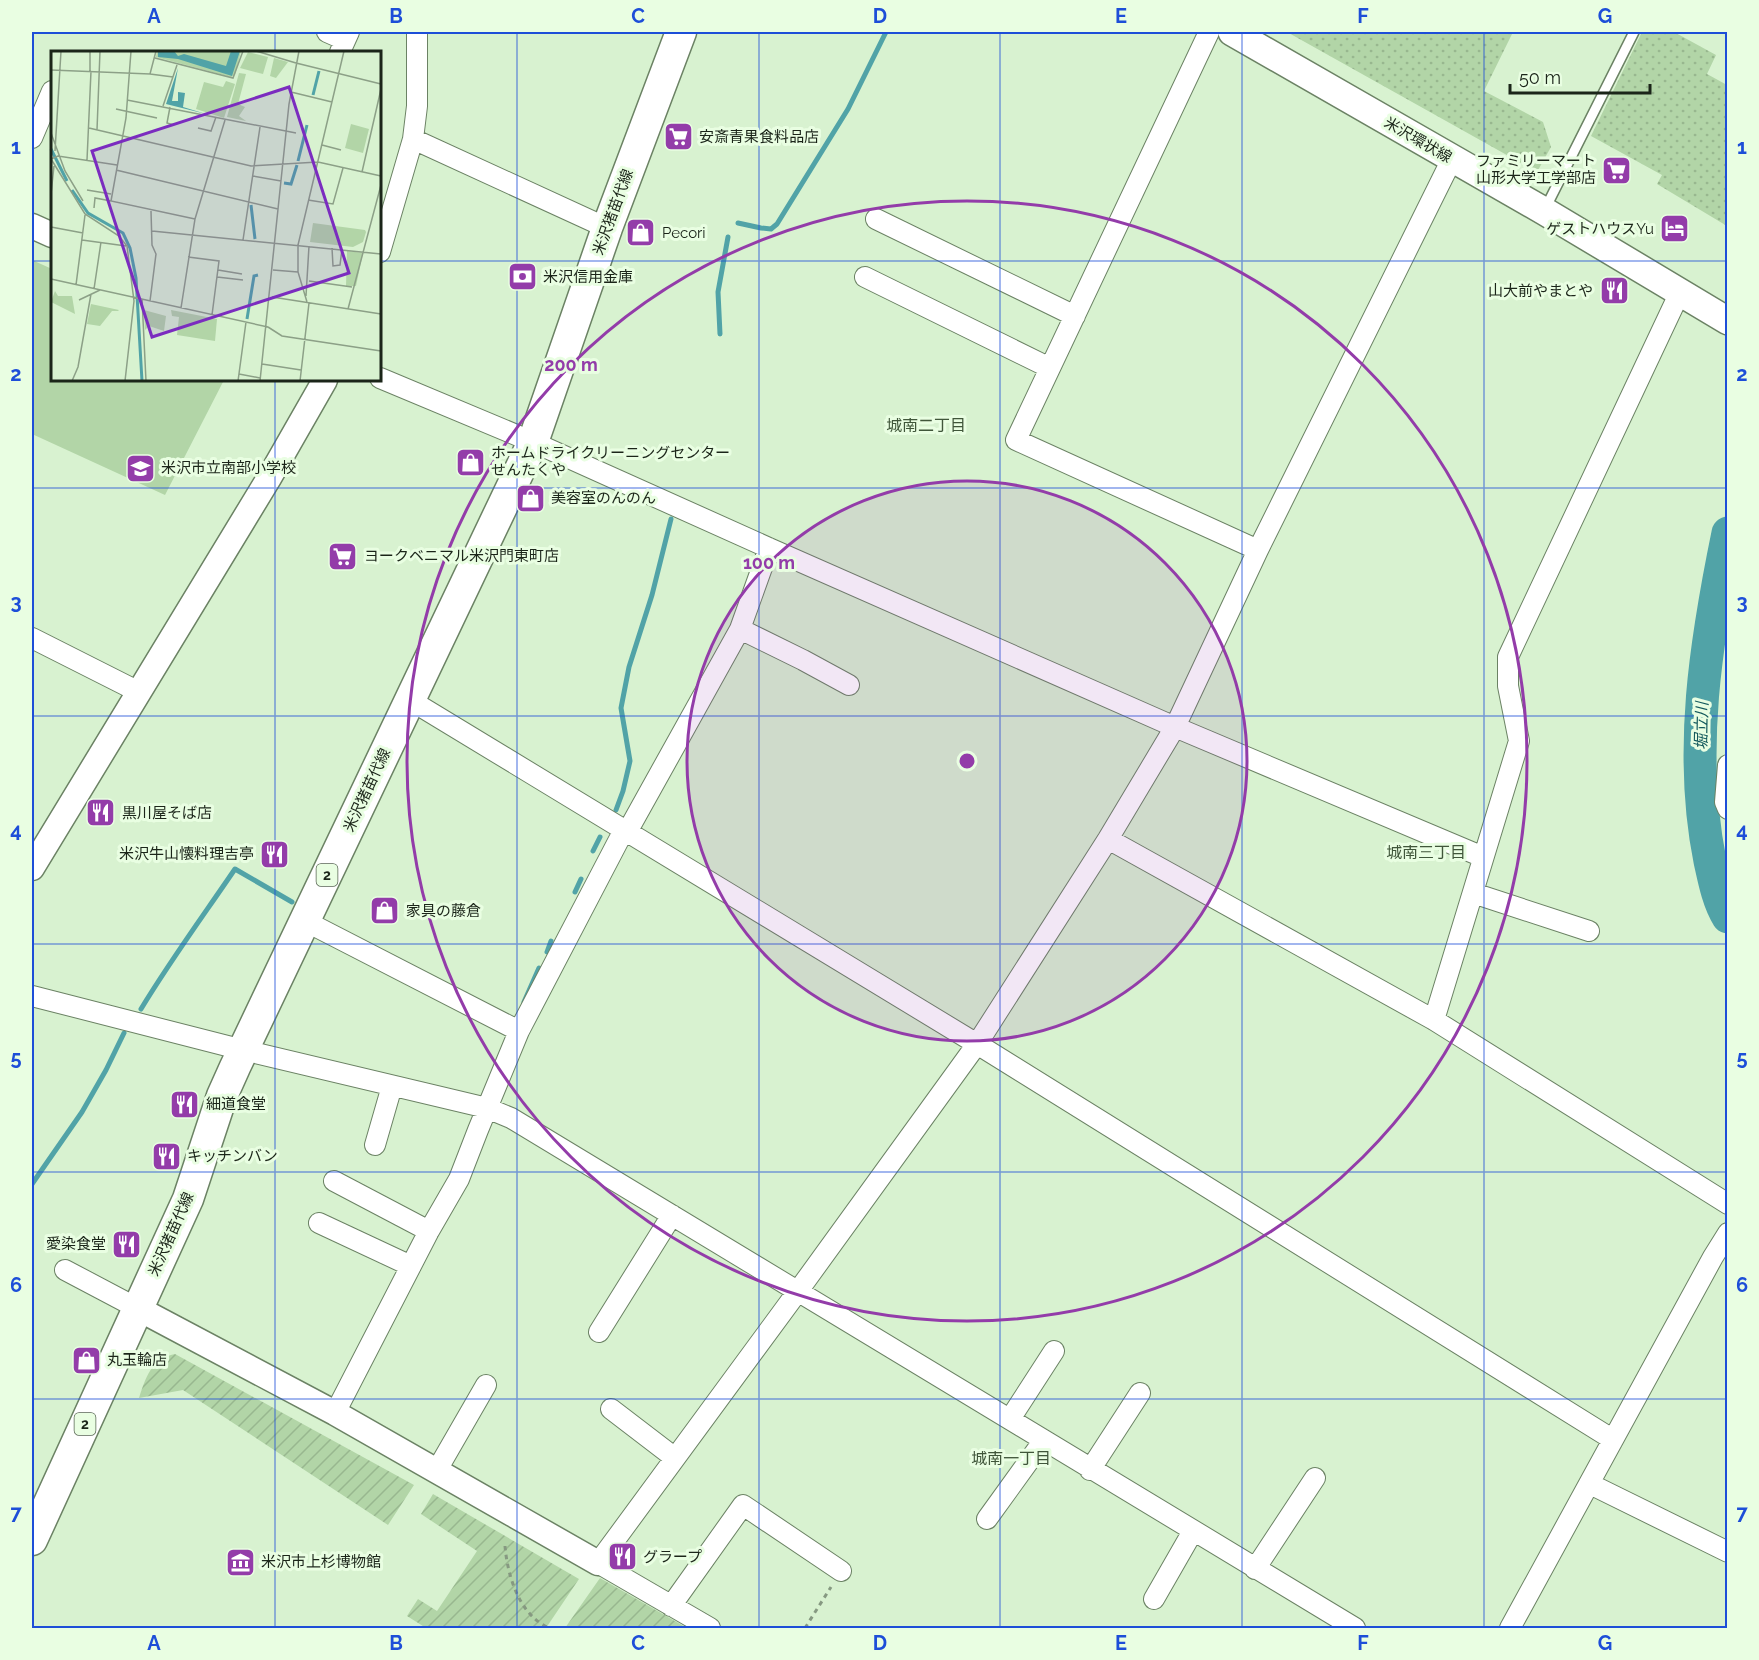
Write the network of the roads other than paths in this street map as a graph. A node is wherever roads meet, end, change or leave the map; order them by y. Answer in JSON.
{"nodes":[{"id":1,"x":417,"y":32,"type":"edge"},
{"id":2,"x":681,"y":32,"type":"edge"},
{"id":3,"x":1209,"y":32,"type":"edge"},
{"id":4,"x":1232,"y":32,"type":"edge"},
{"id":5,"x":1634,"y":32,"type":"edge"},
{"id":6,"x":51,"y":93,"type":"edge"},
{"id":7,"x":32,"y":138,"type":"edge"},
{"id":8,"x":413,"y":139,"type":"junction"},
{"id":9,"x":1452,"y":159,"type":"junction"},
{"id":10,"x":1544,"y":211,"type":"junction"},
{"id":11,"x":876,"y":219,"type":"dead end"},
{"id":12,"x":32,"y":226,"type":"edge"},
{"id":13,"x":607,"y":228,"type":"junction"},
{"id":14,"x":51,"y":235,"type":"edge"},
{"id":15,"x":381,"y":249,"type":"edge"},
{"id":16,"x":865,"y":277,"type":"dead end"},
{"id":17,"x":1680,"y":292,"type":"junction"},
{"id":18,"x":1075,"y":316,"type":"junction"},
{"id":19,"x":1728,"y":321,"type":"edge"},
{"id":20,"x":1050,"y":368,"type":"junction"},
{"id":21,"x":381,"y":378,"type":"edge"},
{"id":22,"x":324,"y":381,"type":"edge"},
{"id":23,"x":533,"y":442,"type":"junction"},
{"id":24,"x":770,"y":548,"type":"junction"},
{"id":25,"x":1258,"y":550,"type":"junction"},
{"id":26,"x":740,"y":629,"type":"junction"},
{"id":27,"x":32,"y":638,"type":"edge"},
{"id":28,"x":849,"y":685,"type":"dead end"},
{"id":29,"x":139,"y":692,"type":"junction"},
{"id":30,"x":410,"y":700,"type":"junction"},
{"id":31,"x":1175,"y":727,"type":"junction"},
{"id":32,"x":1728,"y":765,"type":"edge"},
{"id":33,"x":1727,"y":805,"type":"edge"},
{"id":34,"x":624,"y":830,"type":"junction"},
{"id":35,"x":1108,"y":839,"type":"junction"},
{"id":36,"x":1483,"y":858,"type":"junction"},
{"id":37,"x":32,"y":868,"type":"edge"},
{"id":38,"x":1473,"y":893,"type":"junction"},
{"id":39,"x":305,"y":921,"type":"junction"},
{"id":40,"x":1589,"y":931,"type":"dead end"},
{"id":41,"x":32,"y":996,"type":"edge"},
{"id":42,"x":1434,"y":1020,"type":"junction"},
{"id":43,"x":519,"y":1031,"type":"junction"},
{"id":44,"x":977,"y":1044,"type":"junction"},
{"id":45,"x":243,"y":1050,"type":"junction"},
{"id":46,"x":392,"y":1086,"type":"junction"},
{"id":47,"x":487,"y":1108,"type":"junction"},
{"id":48,"x":375,"y":1145,"type":"dead end"},
{"id":49,"x":334,"y":1181,"type":"dead end"},
{"id":50,"x":1728,"y":1204,"type":"edge"},
{"id":51,"x":672,"y":1215,"type":"junction"},
{"id":52,"x":318,"y":1223,"type":"dead end"},
{"id":53,"x":429,"y":1231,"type":"junction"},
{"id":54,"x":1728,"y":1233,"type":"edge"},
{"id":55,"x":1720,"y":1261,"type":"edge"},
{"id":56,"x":411,"y":1266,"type":"junction"},
{"id":57,"x":65,"y":1270,"type":"dead end"},
{"id":58,"x":798,"y":1291,"type":"junction"},
{"id":59,"x":137,"y":1308,"type":"junction"},
{"id":60,"x":599,"y":1332,"type":"dead end"},
{"id":61,"x":1054,"y":1351,"type":"dead end"},
{"id":62,"x":486,"y":1385,"type":"dead end"},
{"id":63,"x":1140,"y":1393,"type":"dead end"},
{"id":64,"x":611,"y":1409,"type":"dead end"},
{"id":65,"x":334,"y":1413,"type":"junction"},
{"id":66,"x":1010,"y":1419,"type":"junction"},
{"id":67,"x":1612,"y":1439,"type":"junction"},
{"id":68,"x":1044,"y":1440,"type":"junction"},
{"id":69,"x":675,"y":1458,"type":"junction"},
{"id":70,"x":437,"y":1470,"type":"junction"},
{"id":71,"x":1090,"y":1470,"type":"junction"},
{"id":72,"x":1315,"y":1478,"type":"dead end"},
{"id":73,"x":1590,"y":1484,"type":"junction"},
{"id":74,"x":987,"y":1519,"type":"dead end"},
{"id":75,"x":1193,"y":1532,"type":"junction"},
{"id":76,"x":32,"y":1540,"type":"edge"},
{"id":77,"x":1728,"y":1552,"type":"edge"},
{"id":78,"x":598,"y":1563,"type":"junction"},
{"id":79,"x":1256,"y":1569,"type":"junction"},
{"id":80,"x":842,"y":1571,"type":"road end"},
{"id":81,"x":1154,"y":1599,"type":"dead end"},
{"id":82,"x":671,"y":1606,"type":"junction"},
{"id":83,"x":710,"y":1629,"type":"edge"},
{"id":84,"x":1355,"y":1629,"type":"edge"},
{"id":85,"x":1510,"y":1629,"type":"edge"}],
"edges":[{"from":1,"to":8,"type":"street"},
{"from":2,"to":13,"type":"main road","name":"米沢猪苗代線","number":"2"},
{"from":3,"to":18,"type":"street"},
{"from":4,"to":9,"type":"main road","name":"米沢環状線"},
{"from":5,"to":10,"type":"lane"},
{"from":6,"to":7,"type":"street"},
{"from":8,"to":13,"type":"street"},
{"from":8,"to":15,"type":"street"},
{"from":9,"to":10,"type":"main road","name":"米沢環状線"},
{"from":9,"to":25,"type":"street"},
{"from":10,"to":17,"type":"main road","name":"米沢環状線"},
{"from":11,"to":18,"type":"street"},
{"from":12,"to":14,"type":"street"},
{"from":13,"to":23,"type":"main road","name":"米沢猪苗代線","number":"2"},
{"from":16,"to":20,"type":"street"},
{"from":17,"to":19,"type":"main road","name":"米沢環状線"},
{"from":17,"to":36,"type":"street"},
{"from":18,"to":20,"type":"street"},
{"from":20,"to":25,"type":"street"},
{"from":21,"to":23,"type":"street"},
{"from":22,"to":29,"type":"street"},
{"from":23,"to":24,"type":"street"},
{"from":23,"to":30,"type":"main road","name":"米沢猪苗代線","number":"2"},
{"from":24,"to":26,"type":"street"},
{"from":24,"to":31,"type":"street"},
{"from":25,"to":31,"type":"street"},
{"from":26,"to":28,"type":"street"},
{"from":26,"to":34,"type":"street"},
{"from":27,"to":29,"type":"street"},
{"from":29,"to":37,"type":"street"},
{"from":30,"to":34,"type":"street"},
{"from":30,"to":39,"type":"main road","name":"米沢猪苗代線","number":"2"},
{"from":31,"to":35,"type":"street"},
{"from":31,"to":36,"type":"street"},
{"from":32,"to":33,"type":"street"},
{"from":34,"to":43,"type":"street"},
{"from":34,"to":44,"type":"street"},
{"from":35,"to":42,"type":"street"},
{"from":35,"to":44,"type":"street"},
{"from":36,"to":38,"type":"street"},
{"from":38,"to":40,"type":"street"},
{"from":38,"to":42,"type":"street"},
{"from":39,"to":43,"type":"street"},
{"from":39,"to":45,"type":"main road","name":"米沢猪苗代線","number":"2"},
{"from":41,"to":45,"type":"street"},
{"from":42,"to":50,"type":"street"},
{"from":43,"to":47,"type":"street"},
{"from":44,"to":58,"type":"street"},
{"from":44,"to":67,"type":"street"},
{"from":45,"to":46,"type":"street"},
{"from":45,"to":59,"type":"main road","name":"米沢猪苗代線","number":"2"},
{"from":46,"to":47,"type":"street"},
{"from":46,"to":48,"type":"street"},
{"from":47,"to":51,"type":"street"},
{"from":47,"to":53,"type":"street"},
{"from":49,"to":53,"type":"street"},
{"from":51,"to":58,"type":"street"},
{"from":51,"to":60,"type":"street"},
{"from":52,"to":56,"type":"street"},
{"from":53,"to":56,"type":"street"},
{"from":54,"to":55,"type":"street"},
{"from":55,"to":67,"type":"street"},
{"from":56,"to":65,"type":"street"},
{"from":57,"to":59,"type":"street"},
{"from":58,"to":66,"type":"street"},
{"from":58,"to":69,"type":"street"},
{"from":59,"to":65,"type":"street"},
{"from":59,"to":76,"type":"main road","name":"米沢猪苗代線","number":"2"},
{"from":61,"to":66,"type":"street"},
{"from":62,"to":70,"type":"street"},
{"from":63,"to":71,"type":"street"},
{"from":64,"to":69,"type":"street"},
{"from":65,"to":70,"type":"street"},
{"from":66,"to":68,"type":"street"},
{"from":67,"to":73,"type":"street"},
{"from":68,"to":71,"type":"street"},
{"from":68,"to":74,"type":"street"},
{"from":69,"to":78,"type":"street"},
{"from":70,"to":78,"type":"street"},
{"from":71,"to":75,"type":"street"},
{"from":72,"to":79,"type":"street"},
{"from":73,"to":77,"type":"street"},
{"from":73,"to":85,"type":"street"},
{"from":75,"to":79,"type":"street"},
{"from":75,"to":81,"type":"street"},
{"from":78,"to":82,"type":"street"},
{"from":79,"to":84,"type":"street"},
{"from":80,"to":82,"type":"street"},
{"from":82,"to":83,"type":"street"}]}
